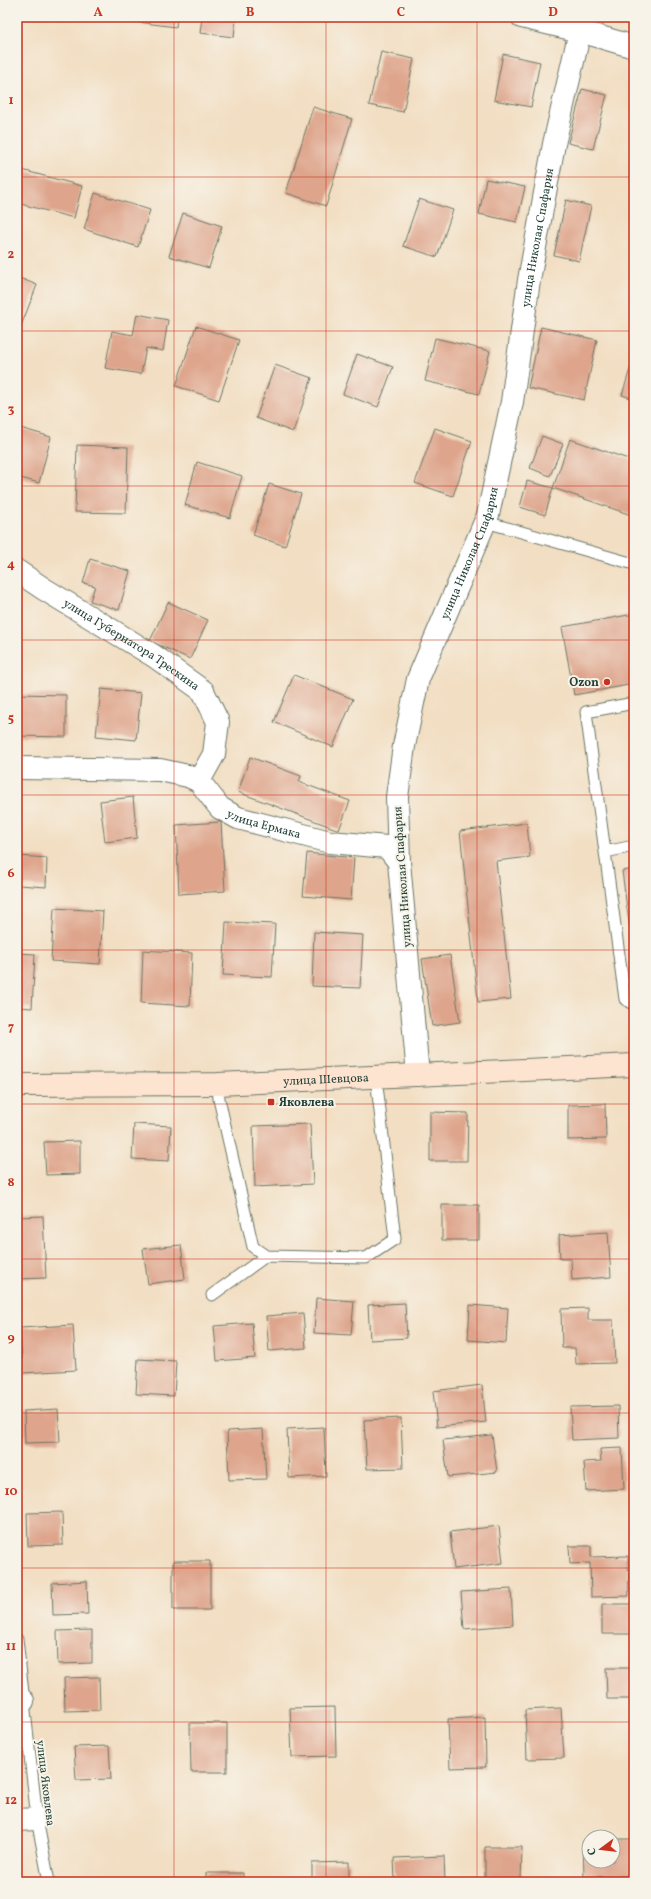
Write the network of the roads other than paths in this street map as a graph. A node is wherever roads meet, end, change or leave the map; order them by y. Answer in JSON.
{"nodes":[{"id":1,"x":522,"y":17,"type":"edge"},
{"id":2,"x":580,"y":31,"type":"junction"},
{"id":3,"x":634,"y":47,"type":"edge"},
{"id":4,"x":486,"y":522,"type":"junction"},
{"id":5,"x":634,"y":564,"type":"edge"},
{"id":6,"x":17,"y":571,"type":"edge"},
{"id":7,"x":634,"y":703,"type":"edge"},
{"id":8,"x":17,"y":768,"type":"edge"},
{"id":9,"x":199,"y":781,"type":"junction"},
{"id":10,"x":634,"y":846,"type":"edge"},
{"id":11,"x":605,"y":852,"type":"junction"},
{"id":12,"x":399,"y":862,"type":"junction"},
{"id":13,"x":634,"y":1005,"type":"edge"},
{"id":14,"x":634,"y":1065,"type":"edge"},
{"id":15,"x":418,"y":1075,"type":"junction"},
{"id":16,"x":376,"y":1077,"type":"junction"},
{"id":17,"x":218,"y":1084,"type":"junction"},
{"id":18,"x":17,"y":1085,"type":"edge"},
{"id":19,"x":266,"y":1256,"type":"junction"},
{"id":20,"x":212,"y":1295,"type":"dead end"},
{"id":21,"x":17,"y":1639,"type":"edge"},
{"id":22,"x":20,"y":1701,"type":"edge"},
{"id":23,"x":27,"y":1820,"type":"edge"},
{"id":24,"x":49,"y":1882,"type":"edge"}],
"edges":[{"from":1,"to":2,"type":"street"},
{"from":2,"to":3,"type":"street"},
{"from":2,"to":4,"type":"street","name":"улица Николая Спафария"},
{"from":4,"to":5,"type":"lane"},
{"from":4,"to":12,"type":"street","name":"улица Николая Спафария"},
{"from":6,"to":9,"type":"street","name":"улица Губернатора Трескина"},
{"from":7,"to":11,"type":"lane"},
{"from":8,"to":9,"type":"street"},
{"from":9,"to":12,"type":"street","name":"улица Ермака"},
{"from":10,"to":11,"type":"lane"},
{"from":11,"to":13,"type":"lane"},
{"from":12,"to":15,"type":"street","name":"улица Николая Спафария"},
{"from":14,"to":15,"type":"main road","name":"улица Шевцова"},
{"from":15,"to":16,"type":"main road","name":"улица Шевцова"},
{"from":16,"to":17,"type":"main road","name":"улица Шевцова"},
{"from":16,"to":19,"type":"lane"},
{"from":17,"to":18,"type":"main road","name":"улица Шевцова"},
{"from":17,"to":19,"type":"lane"},
{"from":19,"to":20,"type":"lane"},
{"from":21,"to":22,"type":"lane","name":"улица Яковлева"},
{"from":22,"to":23,"type":"lane","name":"улица Яковлева"},
{"from":23,"to":24,"type":"lane","name":"улица Яковлева"}]}
